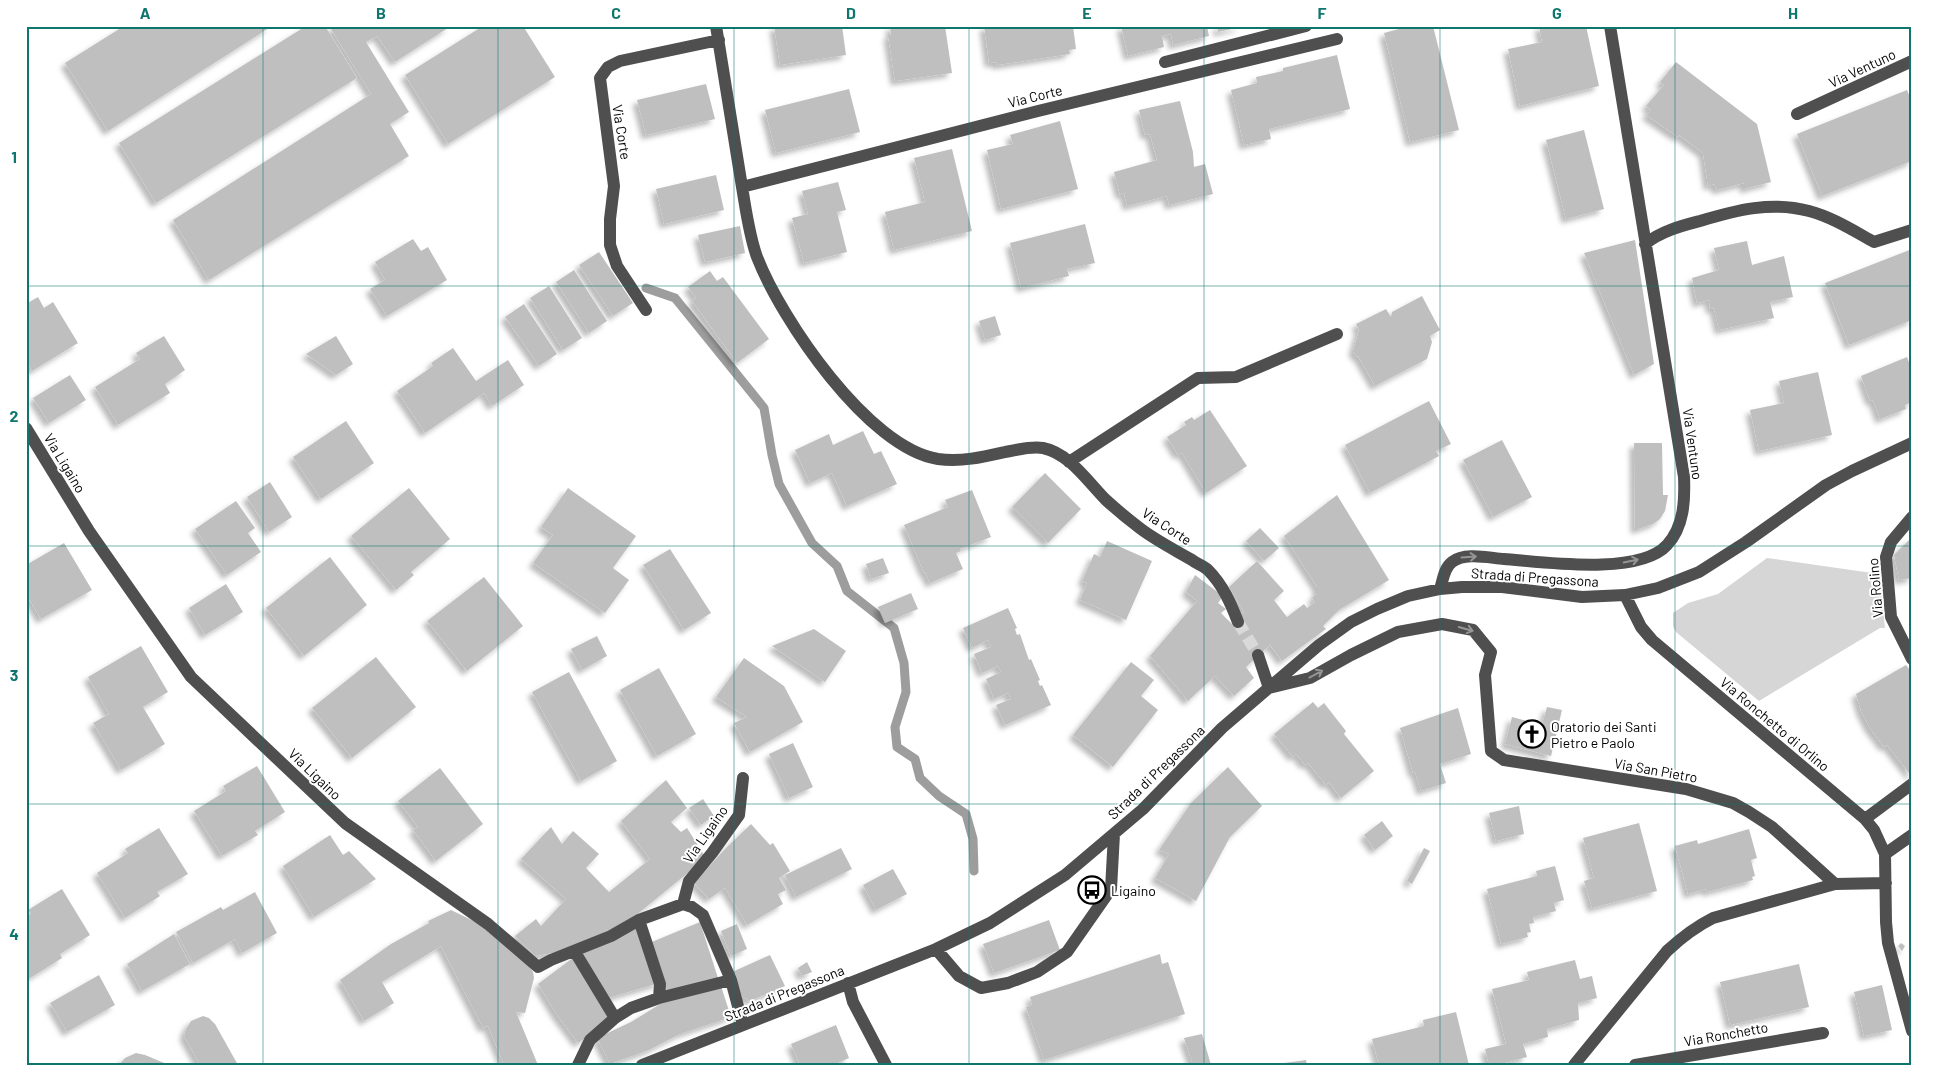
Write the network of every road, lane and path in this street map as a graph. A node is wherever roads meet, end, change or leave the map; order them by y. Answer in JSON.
{"nodes":[{"id":1,"x":716,"y":26,"type":"edge"},
{"id":2,"x":1306,"y":26,"type":"edge"},
{"id":3,"x":1610,"y":26,"type":"edge"},
{"id":4,"x":1337,"y":39,"type":"dead end"},
{"id":5,"x":719,"y":40,"type":"junction"},
{"id":6,"x":1912,"y":61,"type":"edge"},
{"id":7,"x":1165,"y":62,"type":"dead end"},
{"id":8,"x":1797,"y":114,"type":"dead end"},
{"id":9,"x":742,"y":187,"type":"junction"},
{"id":10,"x":1912,"y":230,"type":"edge"},
{"id":11,"x":1644,"y":244,"type":"junction"},
{"id":12,"x":646,"y":310,"type":"dead end"},
{"id":13,"x":1337,"y":334,"type":"dead end"},
{"id":14,"x":26,"y":428,"type":"edge"},
{"id":15,"x":1912,"y":443,"type":"edge"},
{"id":16,"x":1069,"y":462,"type":"junction"},
{"id":17,"x":1912,"y":518,"type":"edge"},
{"id":18,"x":1440,"y":589,"type":"junction"},
{"id":19,"x":1625,"y":595,"type":"junction"},
{"id":20,"x":1238,"y":622,"type":"tunnel mouth"},
{"id":21,"x":1258,"y":655,"type":"tunnel mouth"},
{"id":22,"x":1912,"y":660,"type":"edge"},
{"id":23,"x":1270,"y":688,"type":"junction"},
{"id":24,"x":743,"y":778,"type":"dead end"},
{"id":25,"x":1912,"y":784,"type":"edge"},
{"id":26,"x":1865,"y":819,"type":"junction"},
{"id":27,"x":1114,"y":834,"type":"junction"},
{"id":28,"x":1912,"y":835,"type":"edge"},
{"id":29,"x":1885,"y":854,"type":"junction"},
{"id":30,"x":1835,"y":884,"type":"junction"},
{"id":31,"x":1886,"y":884,"type":"junction"},
{"id":32,"x":683,"y":904,"type":"junction"},
{"id":33,"x":639,"y":920,"type":"junction"},
{"id":34,"x":936,"y":949,"type":"junction"},
{"id":35,"x":575,"y":952,"type":"junction"},
{"id":36,"x":731,"y":980,"type":"junction"},
{"id":37,"x":848,"y":983,"type":"junction"},
{"id":38,"x":659,"y":998,"type":"junction"},
{"id":39,"x":615,"y":1018,"type":"junction"},
{"id":40,"x":742,"y":1025,"type":"junction"},
{"id":41,"x":1912,"y":1031,"type":"edge"},
{"id":42,"x":1823,"y":1033,"type":"dead end"},
{"id":43,"x":578,"y":1065,"type":"edge"},
{"id":44,"x":642,"y":1065,"type":"edge"},
{"id":45,"x":886,"y":1065,"type":"edge"},
{"id":46,"x":1574,"y":1065,"type":"edge"},
{"id":47,"x":1635,"y":1065,"type":"edge"}],
"edges":[{"from":1,"to":5,"type":"street","name":"Via Corte"},
{"from":2,"to":7,"type":"street"},
{"from":3,"to":11,"type":"street","name":"Via Ventuno"},
{"from":4,"to":9,"type":"street","name":"Via Corte"},
{"from":5,"to":9,"type":"street","name":"Via Corte"},
{"from":5,"to":12,"type":"street","name":"Via Corte"},
{"from":6,"to":8,"type":"street","name":"Via Ventuno"},
{"from":9,"to":16,"type":"street","name":"Via Corte"},
{"from":10,"to":11,"type":"street"},
{"from":18,"to":11,"type":"street","name":"Via Ventuno","one_way":true},
{"from":13,"to":16,"type":"street"},
{"from":14,"to":35,"type":"street","name":"Via Ligaino"},
{"from":15,"to":19,"type":"street","name":"Strada di Pregassona"},
{"from":16,"to":20,"type":"street","name":"Via Corte"},
{"from":17,"to":22,"type":"street","name":"Via Rolino"},
{"from":18,"to":19,"type":"street","name":"Strada di Pregassona"},
{"from":18,"to":23,"type":"street","name":"Strada di Pregassona"},
{"from":19,"to":26,"type":"street","name":"Via Ronchetto di Orlino"},
{"from":21,"to":23,"type":"street"},
{"from":23,"to":27,"type":"street","name":"Strada di Pregassona"},
{"from":23,"to":30,"type":"street","name":"Via San Pietro","one_way":true},
{"from":24,"to":32,"type":"street","name":"Via Ligaino"},
{"from":25,"to":26,"type":"street"},
{"from":26,"to":29,"type":"street","name":"Via Ronchetto di Orlino"},
{"from":27,"to":34,"type":"street","name":"Strada di Pregassona"},
{"from":27,"to":34,"type":"street","name":"Strada di Pregassona"},
{"from":28,"to":29,"type":"street"},
{"from":29,"to":31,"type":"street","name":"Via Ronchetto di Orlino"},
{"from":30,"to":31,"type":"street"},
{"from":30,"to":46,"type":"street"},
{"from":31,"to":41,"type":"street","name":"Via Ronchetto di Orlino"},
{"from":32,"to":33,"type":"street","name":"Via Ligaino"},
{"from":32,"to":36,"type":"street"},
{"from":33,"to":35,"type":"street","name":"Via Ligaino"},
{"from":33,"to":38,"type":"street"},
{"from":34,"to":37,"type":"street","name":"Strada di Pregassona"},
{"from":35,"to":39,"type":"street"},
{"from":36,"to":38,"type":"street"},
{"from":36,"to":40,"type":"street"},
{"from":37,"to":40,"type":"street","name":"Strada di Pregassona"},
{"from":37,"to":45,"type":"street"},
{"from":38,"to":39,"type":"street"},
{"from":39,"to":43,"type":"street"},
{"from":40,"to":44,"type":"street","name":"Strada di Pregassona"},
{"from":42,"to":47,"type":"street","name":"Via Ronchetto"}]}
